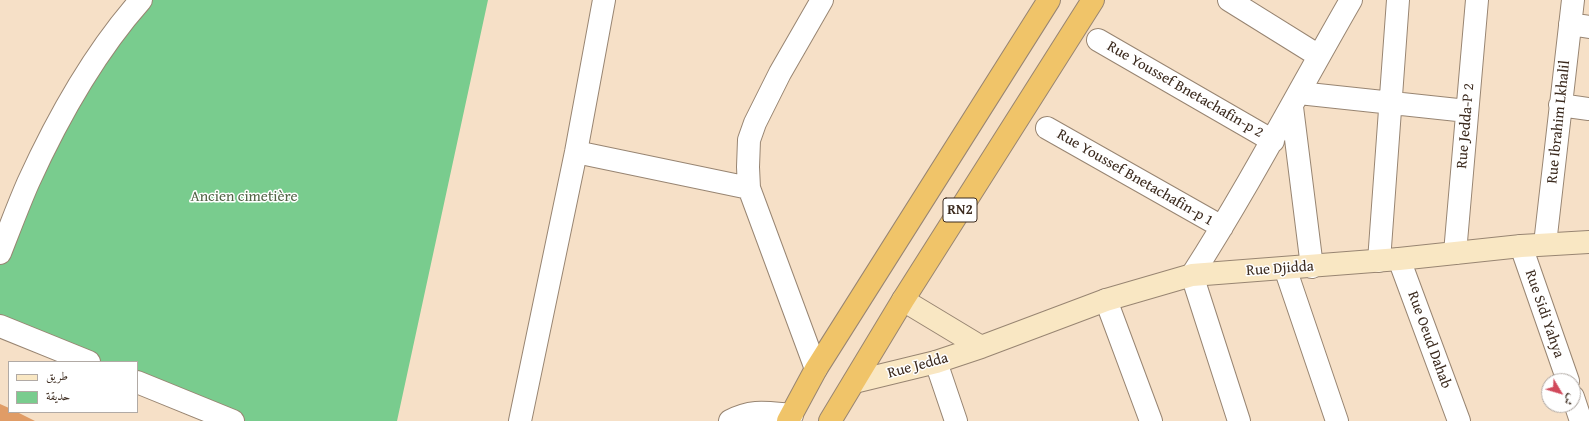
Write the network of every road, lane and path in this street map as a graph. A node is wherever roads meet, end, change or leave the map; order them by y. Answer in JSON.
{"nodes":[{"id":1,"x":141,"y":0,"type":"edge"},
{"id":2,"x":604,"y":0,"type":"edge"},
{"id":3,"x":822,"y":0,"type":"edge"},
{"id":4,"x":1049,"y":0,"type":"edge"},
{"id":5,"x":1093,"y":0,"type":"edge"},
{"id":6,"x":1229,"y":0,"type":"edge"},
{"id":7,"x":1351,"y":0,"type":"edge"},
{"id":8,"x":1398,"y":0,"type":"edge"},
{"id":9,"x":1477,"y":0,"type":"edge"},
{"id":10,"x":1573,"y":0,"type":"edge"},
{"id":11,"x":1579,"y":25,"type":"edge"},
{"id":12,"x":1098,"y":40,"type":"dead end"},
{"id":13,"x":1319,"y":56,"type":"junction"},
{"id":14,"x":1295,"y":100,"type":"junction"},
{"id":15,"x":1390,"y":103,"type":"junction"},
{"id":16,"x":1560,"y":105,"type":"junction"},
{"id":17,"x":1589,"y":109,"type":"edge"},
{"id":18,"x":1467,"y":111,"type":"junction"},
{"id":19,"x":1047,"y":128,"type":"dead end"},
{"id":20,"x":1273,"y":141,"type":"junction"},
{"id":21,"x":576,"y":152,"type":"junction"},
{"id":22,"x":749,"y":188,"type":"junction"},
{"id":23,"x":1222,"y":227,"type":"junction"},
{"id":24,"x":1589,"y":242,"type":"edge"},
{"id":25,"x":1545,"y":244,"type":"junction"},
{"id":26,"x":1521,"y":246,"type":"junction"},
{"id":27,"x":0,"y":253,"type":"edge"},
{"id":28,"x":1455,"y":253,"type":"junction"},
{"id":29,"x":1389,"y":260,"type":"junction"},
{"id":30,"x":1312,"y":267,"type":"junction"},
{"id":31,"x":1285,"y":268,"type":"junction"},
{"id":32,"x":1192,"y":275,"type":"junction"},
{"id":33,"x":903,"y":300,"type":"junction"},
{"id":34,"x":1106,"y":300,"type":"junction"},
{"id":35,"x":0,"y":326,"type":"edge"},
{"id":36,"x":981,"y":347,"type":"junction"},
{"id":37,"x":87,"y":361,"type":"edge"},
{"id":38,"x":936,"y":362,"type":"junction"},
{"id":39,"x":816,"y":369,"type":"junction"},
{"id":40,"x":1565,"y":373,"type":"edge"},
{"id":41,"x":138,"y":382,"type":"edge"},
{"id":42,"x":854,"y":382,"type":"junction"},
{"id":43,"x":790,"y":418,"type":"edge"},
{"id":44,"x":232,"y":421,"type":"edge"},
{"id":45,"x":520,"y":421,"type":"edge"},
{"id":46,"x":730,"y":421,"type":"edge"},
{"id":47,"x":830,"y":421,"type":"edge"},
{"id":48,"x":956,"y":421,"type":"edge"},
{"id":49,"x":1151,"y":421,"type":"edge"},
{"id":50,"x":1239,"y":421,"type":"edge"},
{"id":51,"x":1337,"y":421,"type":"edge"},
{"id":52,"x":1459,"y":421,"type":"edge"}],
"edges":[{"from":1,"to":27,"type":"street"},
{"from":2,"to":21,"type":"street"},
{"from":3,"to":22,"type":"street"},
{"from":4,"to":39,"type":"highway","number":"RN2"},
{"from":5,"to":33,"type":"highway","number":"RN2"},
{"from":6,"to":13,"type":"street"},
{"from":7,"to":13,"type":"street"},
{"from":8,"to":15,"type":"street"},
{"from":9,"to":18,"type":"street","name":"Rue Jedda-P 2"},
{"from":10,"to":11,"type":"street","name":"Rue Ibrahim Lkhalil"},
{"from":11,"to":16,"type":"street","name":"Rue Ibrahim Lkhalil"},
{"from":12,"to":20,"type":"street","name":"Rue Youssef Bnetachafin-p 2"},
{"from":13,"to":14,"type":"street"},
{"from":14,"to":15,"type":"street"},
{"from":14,"to":20,"type":"street"},
{"from":14,"to":30,"type":"street"},
{"from":15,"to":18,"type":"street"},
{"from":15,"to":29,"type":"street"},
{"from":16,"to":17,"type":"street"},
{"from":16,"to":25,"type":"street","name":"Rue Ibrahim Lkhalil"},
{"from":18,"to":28,"type":"street","name":"Rue Jedda-P 2"},
{"from":19,"to":23,"type":"street","name":"Rue Youssef Bnetachafin-p 1"},
{"from":20,"to":23,"type":"street"},
{"from":21,"to":22,"type":"street"},
{"from":21,"to":45,"type":"street"},
{"from":22,"to":39,"type":"street"},
{"from":23,"to":32,"type":"street"},
{"from":24,"to":25,"type":"street","name":"Rue Djidda"},
{"from":25,"to":26,"type":"street","name":"Rue Djidda"},
{"from":26,"to":28,"type":"street","name":"Rue Djidda"},
{"from":26,"to":40,"type":"street","name":"Rue Sidi Yahya"},
{"from":28,"to":29,"type":"street","name":"Rue Djidda"},
{"from":29,"to":30,"type":"street","name":"Rue Djidda"},
{"from":29,"to":52,"type":"street","name":"Rue Oeud Dahab"},
{"from":30,"to":31,"type":"street","name":"Rue Djidda"},
{"from":31,"to":32,"type":"street","name":"Rue Djidda"},
{"from":31,"to":51,"type":"street"},
{"from":32,"to":34,"type":"street","name":"Rue Djidda"},
{"from":32,"to":50,"type":"street"},
{"from":33,"to":36,"type":"street"},
{"from":33,"to":42,"type":"highway","number":"RN2"},
{"from":34,"to":36,"type":"street","name":"Rue Djidda"},
{"from":34,"to":49,"type":"street"},
{"from":35,"to":37,"type":"street"},
{"from":36,"to":38,"type":"street","name":"Rue Jedda"},
{"from":38,"to":42,"type":"street","name":"Rue Jedda"},
{"from":38,"to":48,"type":"street"},
{"from":39,"to":43,"type":"highway","number":"RN2"},
{"from":41,"to":44,"type":"street"},
{"from":42,"to":47,"type":"highway","number":"RN2"},
{"from":43,"to":46,"type":"street"}]}
